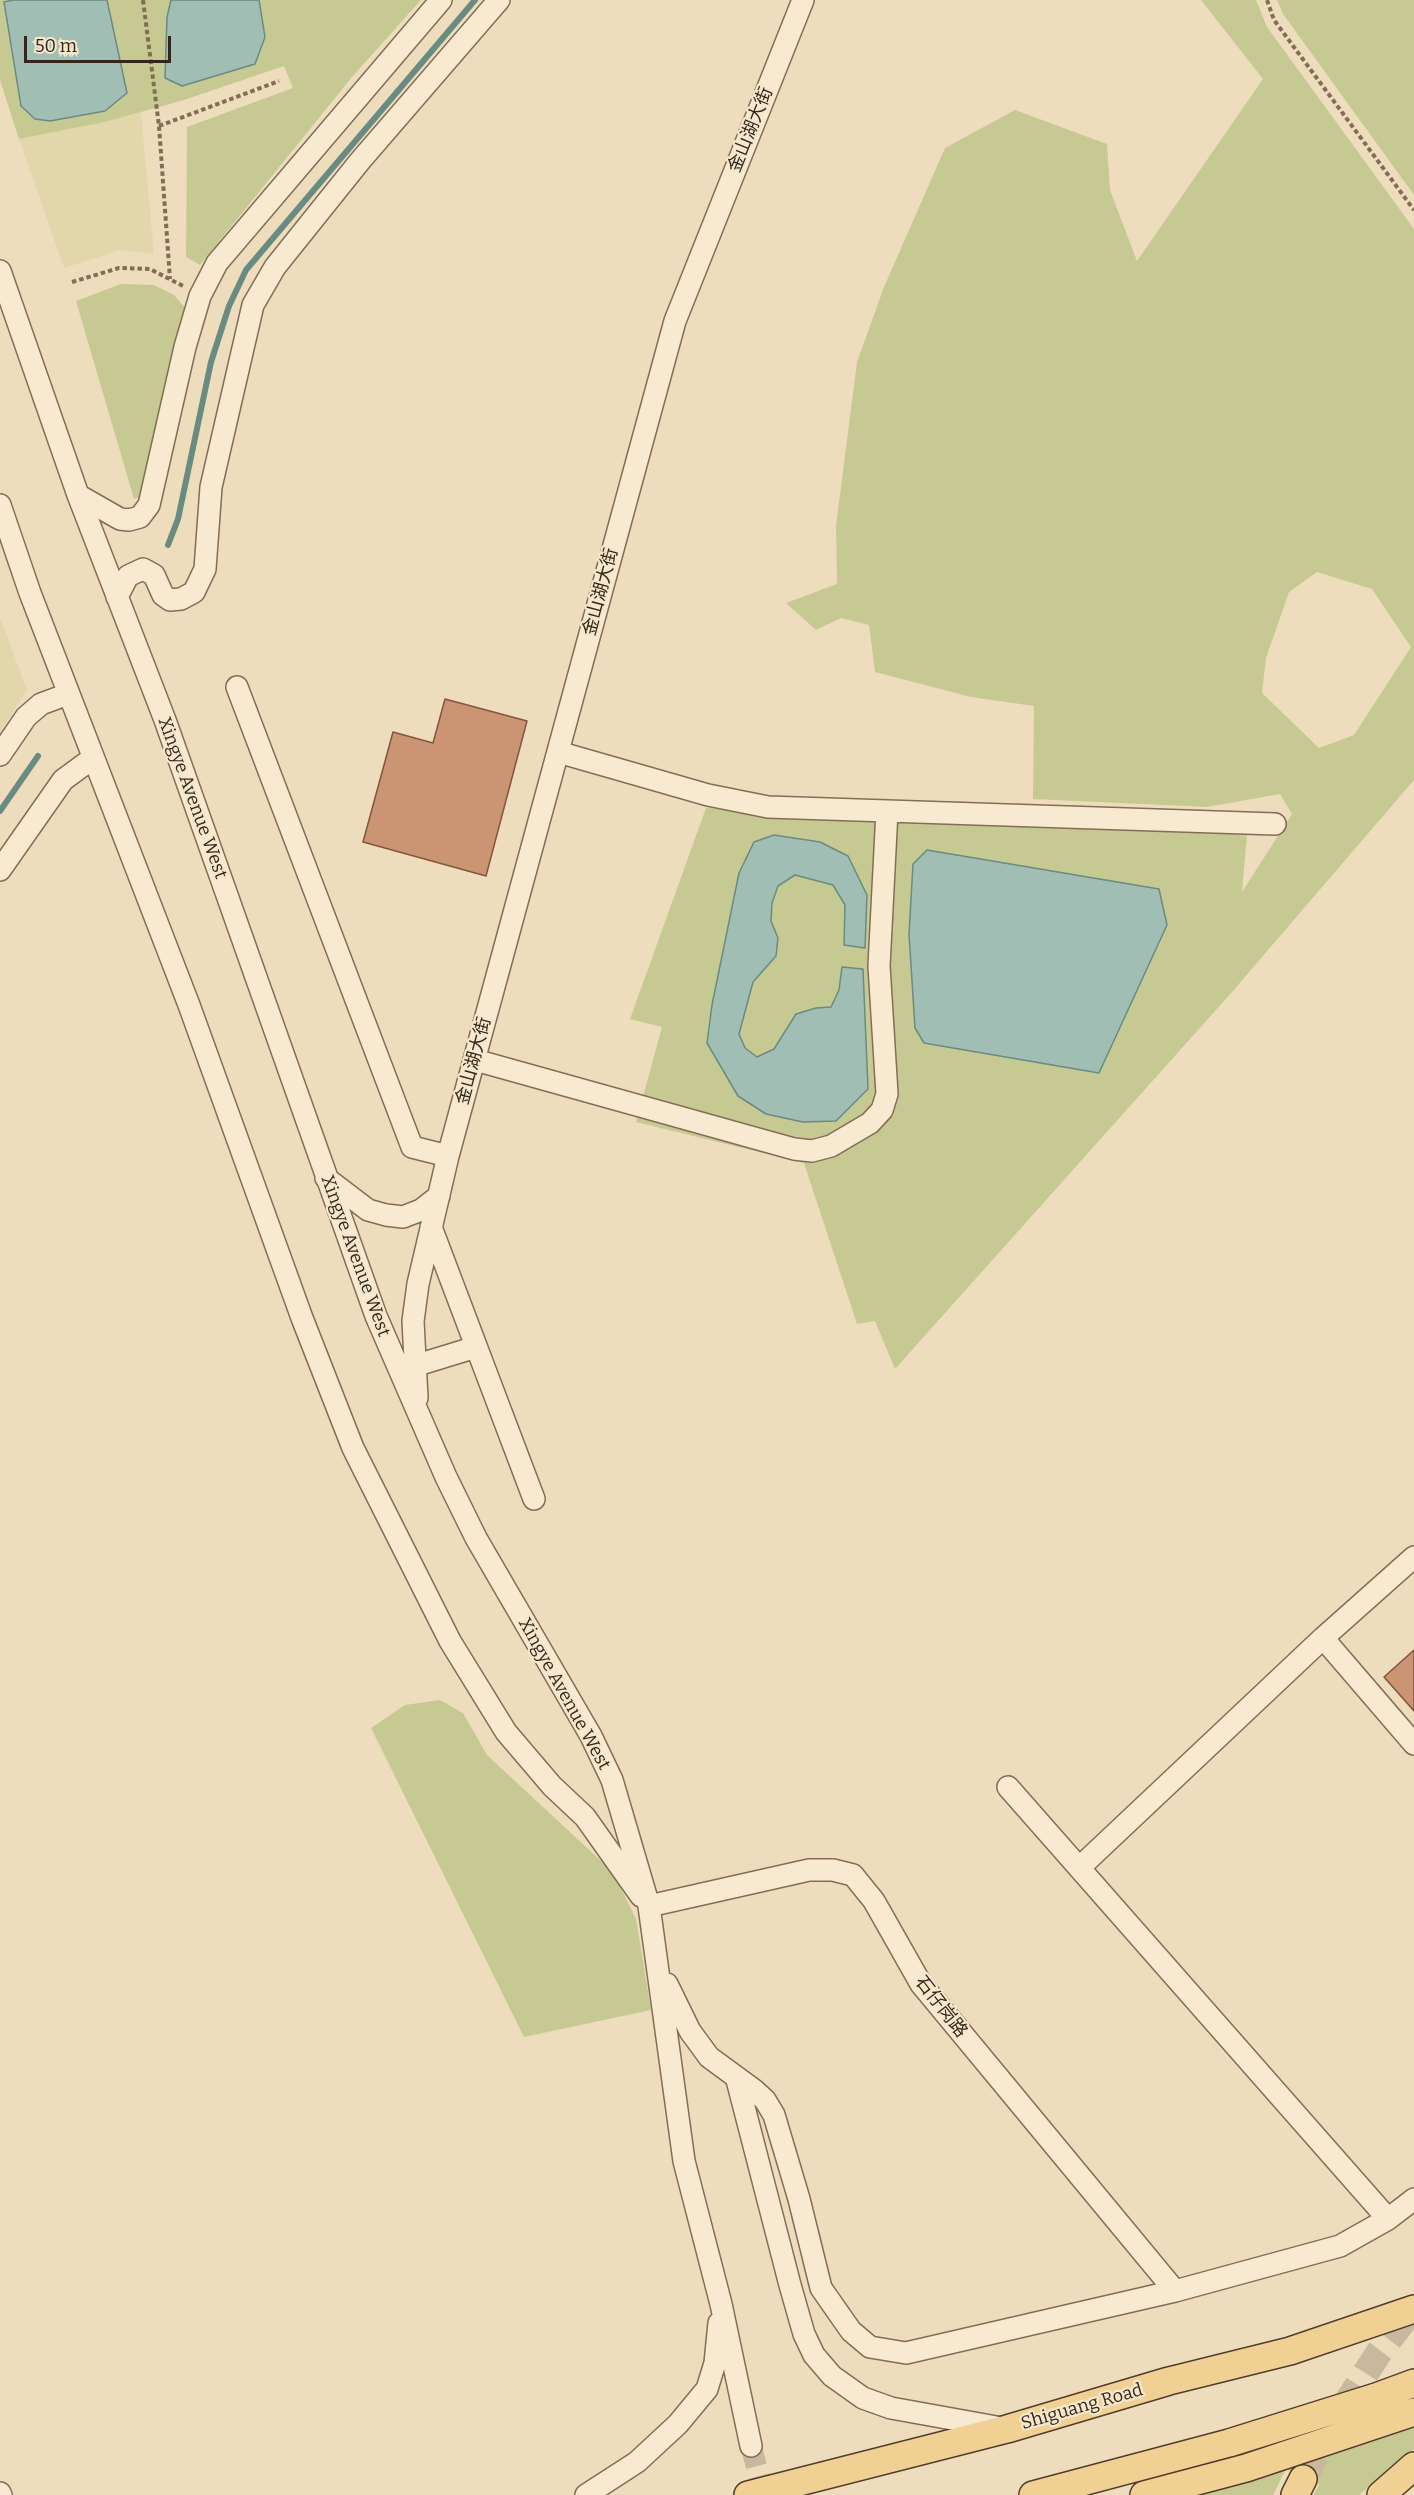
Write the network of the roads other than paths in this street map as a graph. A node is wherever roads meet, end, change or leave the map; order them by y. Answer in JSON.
{"nodes":[{"id":1,"x":441,"y":0,"type":"edge"},
{"id":2,"x":500,"y":0,"type":"edge"},
{"id":3,"x":803,"y":0,"type":"edge"},
{"id":4,"x":1,"y":276,"type":"edge"},
{"id":5,"x":78,"y":495,"type":"junction"},
{"id":6,"x":0,"y":505,"type":"edge"},
{"id":7,"x":117,"y":597,"type":"junction"},
{"id":8,"x":237,"y":687,"type":"dead end"},
{"id":9,"x":68,"y":694,"type":"junction"},
{"id":10,"x":558,"y":752,"type":"junction"},
{"id":11,"x":0,"y":755,"type":"edge"},
{"id":12,"x":93,"y":758,"type":"junction"},
{"id":13,"x":887,"y":811,"type":"junction"},
{"id":14,"x":1275,"y":824,"type":"dead end"},
{"id":15,"x":0,"y":870,"type":"edge"},
{"id":16,"x":475,"y":1060,"type":"junction"},
{"id":17,"x":448,"y":1156,"type":"junction"},
{"id":18,"x":326,"y":1178,"type":"junction"},
{"id":19,"x":439,"y":1196,"type":"junction"},
{"id":20,"x":431,"y":1227,"type":"junction"},
{"id":21,"x":476,"y":1347,"type":"junction"},
{"id":22,"x":414,"y":1366,"type":"junction"},
{"id":23,"x":430,"y":1441,"type":"junction"},
{"id":24,"x":534,"y":1499,"type":"dead end"},
{"id":25,"x":1414,"y":1557,"type":"edge"},
{"id":26,"x":1323,"y":1638,"type":"junction"},
{"id":27,"x":1414,"y":1744,"type":"edge"},
{"id":28,"x":1008,"y":1787,"type":"dead end"},
{"id":29,"x":1079,"y":1868,"type":"junction"},
{"id":30,"x":649,"y":1906,"type":"junction"},
{"id":31,"x":659,"y":1968,"type":"junction"},
{"id":32,"x":737,"y":2080,"type":"junction"},
{"id":33,"x":1414,"y":2199,"type":"edge"},
{"id":34,"x":1388,"y":2219,"type":"junction"},
{"id":35,"x":1175,"y":2291,"type":"junction"},
{"id":36,"x":721,"y":2304,"type":"junction"},
{"id":37,"x":1414,"y":2309,"type":"edge"},
{"id":38,"x":1414,"y":2383,"type":"edge"},
{"id":39,"x":1414,"y":2412,"type":"edge"},
{"id":40,"x":1007,"y":2429,"type":"junction"},
{"id":41,"x":752,"y":2446,"type":"tunnel mouth"},
{"id":42,"x":1414,"y":2466,"type":"edge"},
{"id":43,"x":586,"y":2495,"type":"edge"},
{"id":44,"x":748,"y":2495,"type":"edge"},
{"id":45,"x":1033,"y":2495,"type":"edge"},
{"id":46,"x":1144,"y":2495,"type":"edge"},
{"id":47,"x":1381,"y":2495,"type":"edge"}],
"edges":[{"from":1,"to":5,"type":"street"},
{"from":2,"to":7,"type":"street"},
{"from":3,"to":10,"type":"street","name":"金山湖大街"},
{"from":4,"to":5,"type":"street","name":"Xingye Avenue West"},
{"from":5,"to":7,"type":"street","name":"Xingye Avenue West"},
{"from":6,"to":9,"type":"street"},
{"from":7,"to":18,"type":"street","name":"Xingye Avenue West"},
{"from":8,"to":17,"type":"street"},
{"from":9,"to":11,"type":"street"},
{"from":9,"to":12,"type":"street"},
{"from":10,"to":13,"type":"street"},
{"from":10,"to":16,"type":"street","name":"金山湖大街"},
{"from":12,"to":15,"type":"street"},
{"from":12,"to":30,"type":"street"},
{"from":13,"to":14,"type":"street"},
{"from":13,"to":16,"type":"street"},
{"from":16,"to":17,"type":"street","name":"金山湖大街"},
{"from":17,"to":19,"type":"street","name":"金山湖大街"},
{"from":18,"to":19,"type":"street"},
{"from":18,"to":23,"type":"street","name":"Xingye Avenue West"},
{"from":19,"to":20,"type":"street","name":"金山湖大街"},
{"from":20,"to":21,"type":"street"},
{"from":20,"to":22,"type":"street","name":"金山湖大街"},
{"from":21,"to":22,"type":"street"},
{"from":21,"to":24,"type":"street"},
{"from":22,"to":23,"type":"street","name":"金山湖大街"},
{"from":23,"to":30,"type":"street","name":"Xingye Avenue West"},
{"from":25,"to":26,"type":"street"},
{"from":26,"to":27,"type":"street"},
{"from":26,"to":29,"type":"street"},
{"from":28,"to":29,"type":"street"},
{"from":29,"to":34,"type":"street"},
{"from":30,"to":31,"type":"street","name":"Xingye Avenue West"},
{"from":30,"to":35,"type":"street","name":"石仔岗路"},
{"from":31,"to":32,"type":"street"},
{"from":31,"to":36,"type":"street","name":"Xingye Avenue West"},
{"from":32,"to":35,"type":"street"},
{"from":32,"to":40,"type":"street"},
{"from":33,"to":34,"type":"street"},
{"from":34,"to":35,"type":"street"},
{"from":36,"to":41,"type":"street","name":"Xingye Avenue West"},
{"from":36,"to":43,"type":"street"},
{"from":37,"to":40,"type":"main road","name":"Shiguang Road"},
{"from":38,"to":45,"type":"main road"},
{"from":39,"to":46,"type":"main road"},
{"from":40,"to":44,"type":"main road","name":"Shiguang Road"},
{"from":42,"to":47,"type":"main road"}]}
